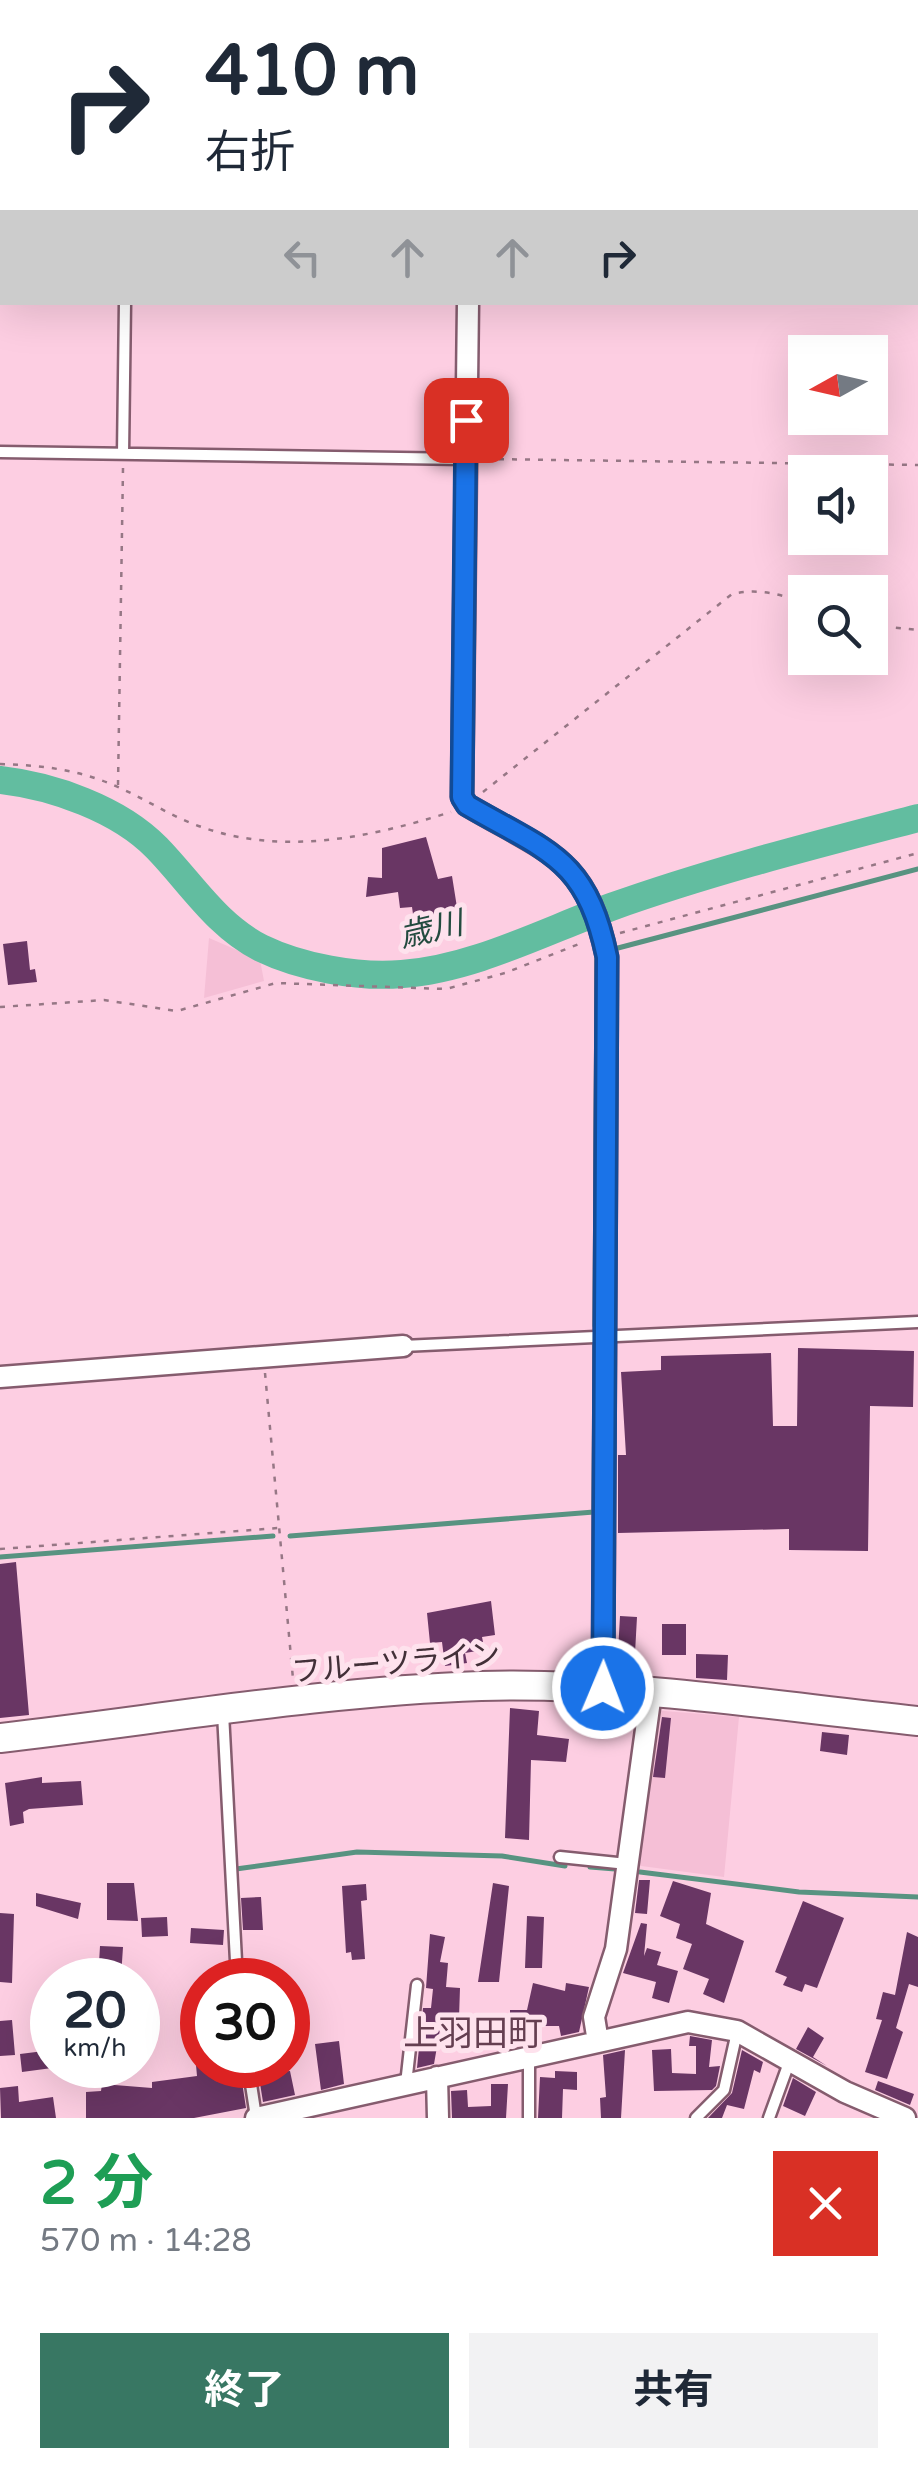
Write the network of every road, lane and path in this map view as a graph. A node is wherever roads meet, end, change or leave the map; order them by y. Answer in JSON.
{"nodes":[{"id":1,"x":126,"y":305,"type":"edge"},
{"id":2,"x":468,"y":305,"type":"edge"},
{"id":3,"x":0,"y":452,"type":"edge"},
{"id":4,"x":123,"y":454,"type":"junction"},
{"id":5,"x":465,"y":458,"type":"junction"},
{"id":6,"x":918,"y":465,"type":"edge"},
{"id":7,"x":788,"y":597,"type":"edge"},
{"id":8,"x":888,"y":627,"type":"edge"},
{"id":9,"x":918,"y":630,"type":"edge"},
{"id":10,"x":0,"y":764,"type":"edge"},
{"id":11,"x":118,"y":787,"type":"junction"},
{"id":12,"x":467,"y":805,"type":"junction"},
{"id":13,"x":918,"y":853,"type":"edge"},
{"id":14,"x":603,"y":938,"type":"junction"},
{"id":15,"x":0,"y":1007,"type":"edge"},
{"id":16,"x":918,"y":1322,"type":"edge"},
{"id":17,"x":605,"y":1334,"type":"junction"},
{"id":18,"x":403,"y":1346,"type":"joint"},
{"id":19,"x":263,"y":1357,"type":"junction"},
{"id":20,"x":0,"y":1377,"type":"edge"},
{"id":21,"x":279,"y":1528,"type":"junction"},
{"id":22,"x":0,"y":1549,"type":"edge"},
{"id":23,"x":603,"y":1688,"type":"junction"},
{"id":24,"x":651,"y":1693,"type":"junction"},
{"id":25,"x":295,"y":1704,"type":"junction"},
{"id":26,"x":222,"y":1713,"type":"junction"},
{"id":27,"x":918,"y":1721,"type":"edge"},
{"id":28,"x":0,"y":1738,"type":"edge"},
{"id":29,"x":560,"y":1857,"type":"dead end"},
{"id":30,"x":627,"y":1864,"type":"junction"},
{"id":31,"x":236,"y":1958,"type":"edge"},
{"id":32,"x":416,"y":1985,"type":"dead end"},
{"id":33,"x":737,"y":2031,"type":"junction"},
{"id":34,"x":598,"y":2042,"type":"junction"},
{"id":35,"x":529,"y":2057,"type":"junction"},
{"id":36,"x":790,"y":2060,"type":"junction"},
{"id":37,"x":437,"y":2077,"type":"junction"},
{"id":38,"x":406,"y":2084,"type":"junction"},
{"id":39,"x":251,"y":2088,"type":"edge"},
{"id":40,"x":256,"y":2118,"type":"edge"},
{"id":41,"x":438,"y":2118,"type":"edge"},
{"id":42,"x":529,"y":2118,"type":"edge"},
{"id":43,"x":696,"y":2118,"type":"edge"},
{"id":44,"x":769,"y":2118,"type":"edge"},
{"id":45,"x":905,"y":2118,"type":"edge"}],
"edges":[{"from":1,"to":4,"type":"lane"},
{"from":2,"to":5,"type":"street"},
{"from":3,"to":4,"type":"lane"},
{"from":4,"to":5,"type":"lane"},
{"from":4,"to":11,"type":"path"},
{"from":5,"to":6,"type":"path"},
{"from":5,"to":12,"type":"street"},
{"from":7,"to":12,"type":"path"},
{"from":8,"to":9,"type":"path"},
{"from":10,"to":11,"type":"path"},
{"from":11,"to":12,"type":"path"},
{"from":12,"to":14,"type":"street"},
{"from":13,"to":14,"type":"path"},
{"from":14,"to":15,"type":"path"},
{"from":14,"to":17,"type":"street"},
{"from":16,"to":17,"type":"lane"},
{"from":17,"to":18,"type":"lane"},
{"from":17,"to":23,"type":"street"},
{"from":18,"to":19,"type":"street"},
{"from":19,"to":20,"type":"street"},
{"from":19,"to":21,"type":"path"},
{"from":21,"to":22,"type":"path"},
{"from":21,"to":25,"type":"path"},
{"from":23,"to":24,"type":"street","name":"フルーツライン"},
{"from":23,"to":25,"type":"street","name":"フルーツライン"},
{"from":24,"to":27,"type":"street","name":"フルーツライン"},
{"from":24,"to":30,"type":"street"},
{"from":25,"to":26,"type":"street","name":"フルーツライン"},
{"from":26,"to":28,"type":"street","name":"フルーツライン"},
{"from":26,"to":31,"type":"lane"},
{"from":29,"to":30,"type":"lane"},
{"from":30,"to":34,"type":"street"},
{"from":32,"to":38,"type":"lane"},
{"from":33,"to":34,"type":"street"},
{"from":33,"to":36,"type":"street"},
{"from":33,"to":43,"type":"lane"},
{"from":34,"to":35,"type":"street"},
{"from":35,"to":37,"type":"street"},
{"from":35,"to":42,"type":"lane"},
{"from":36,"to":44,"type":"lane"},
{"from":36,"to":45,"type":"street"},
{"from":37,"to":38,"type":"street"},
{"from":37,"to":41,"type":"street"},
{"from":38,"to":40,"type":"street"},
{"from":39,"to":40,"type":"lane"}]}
